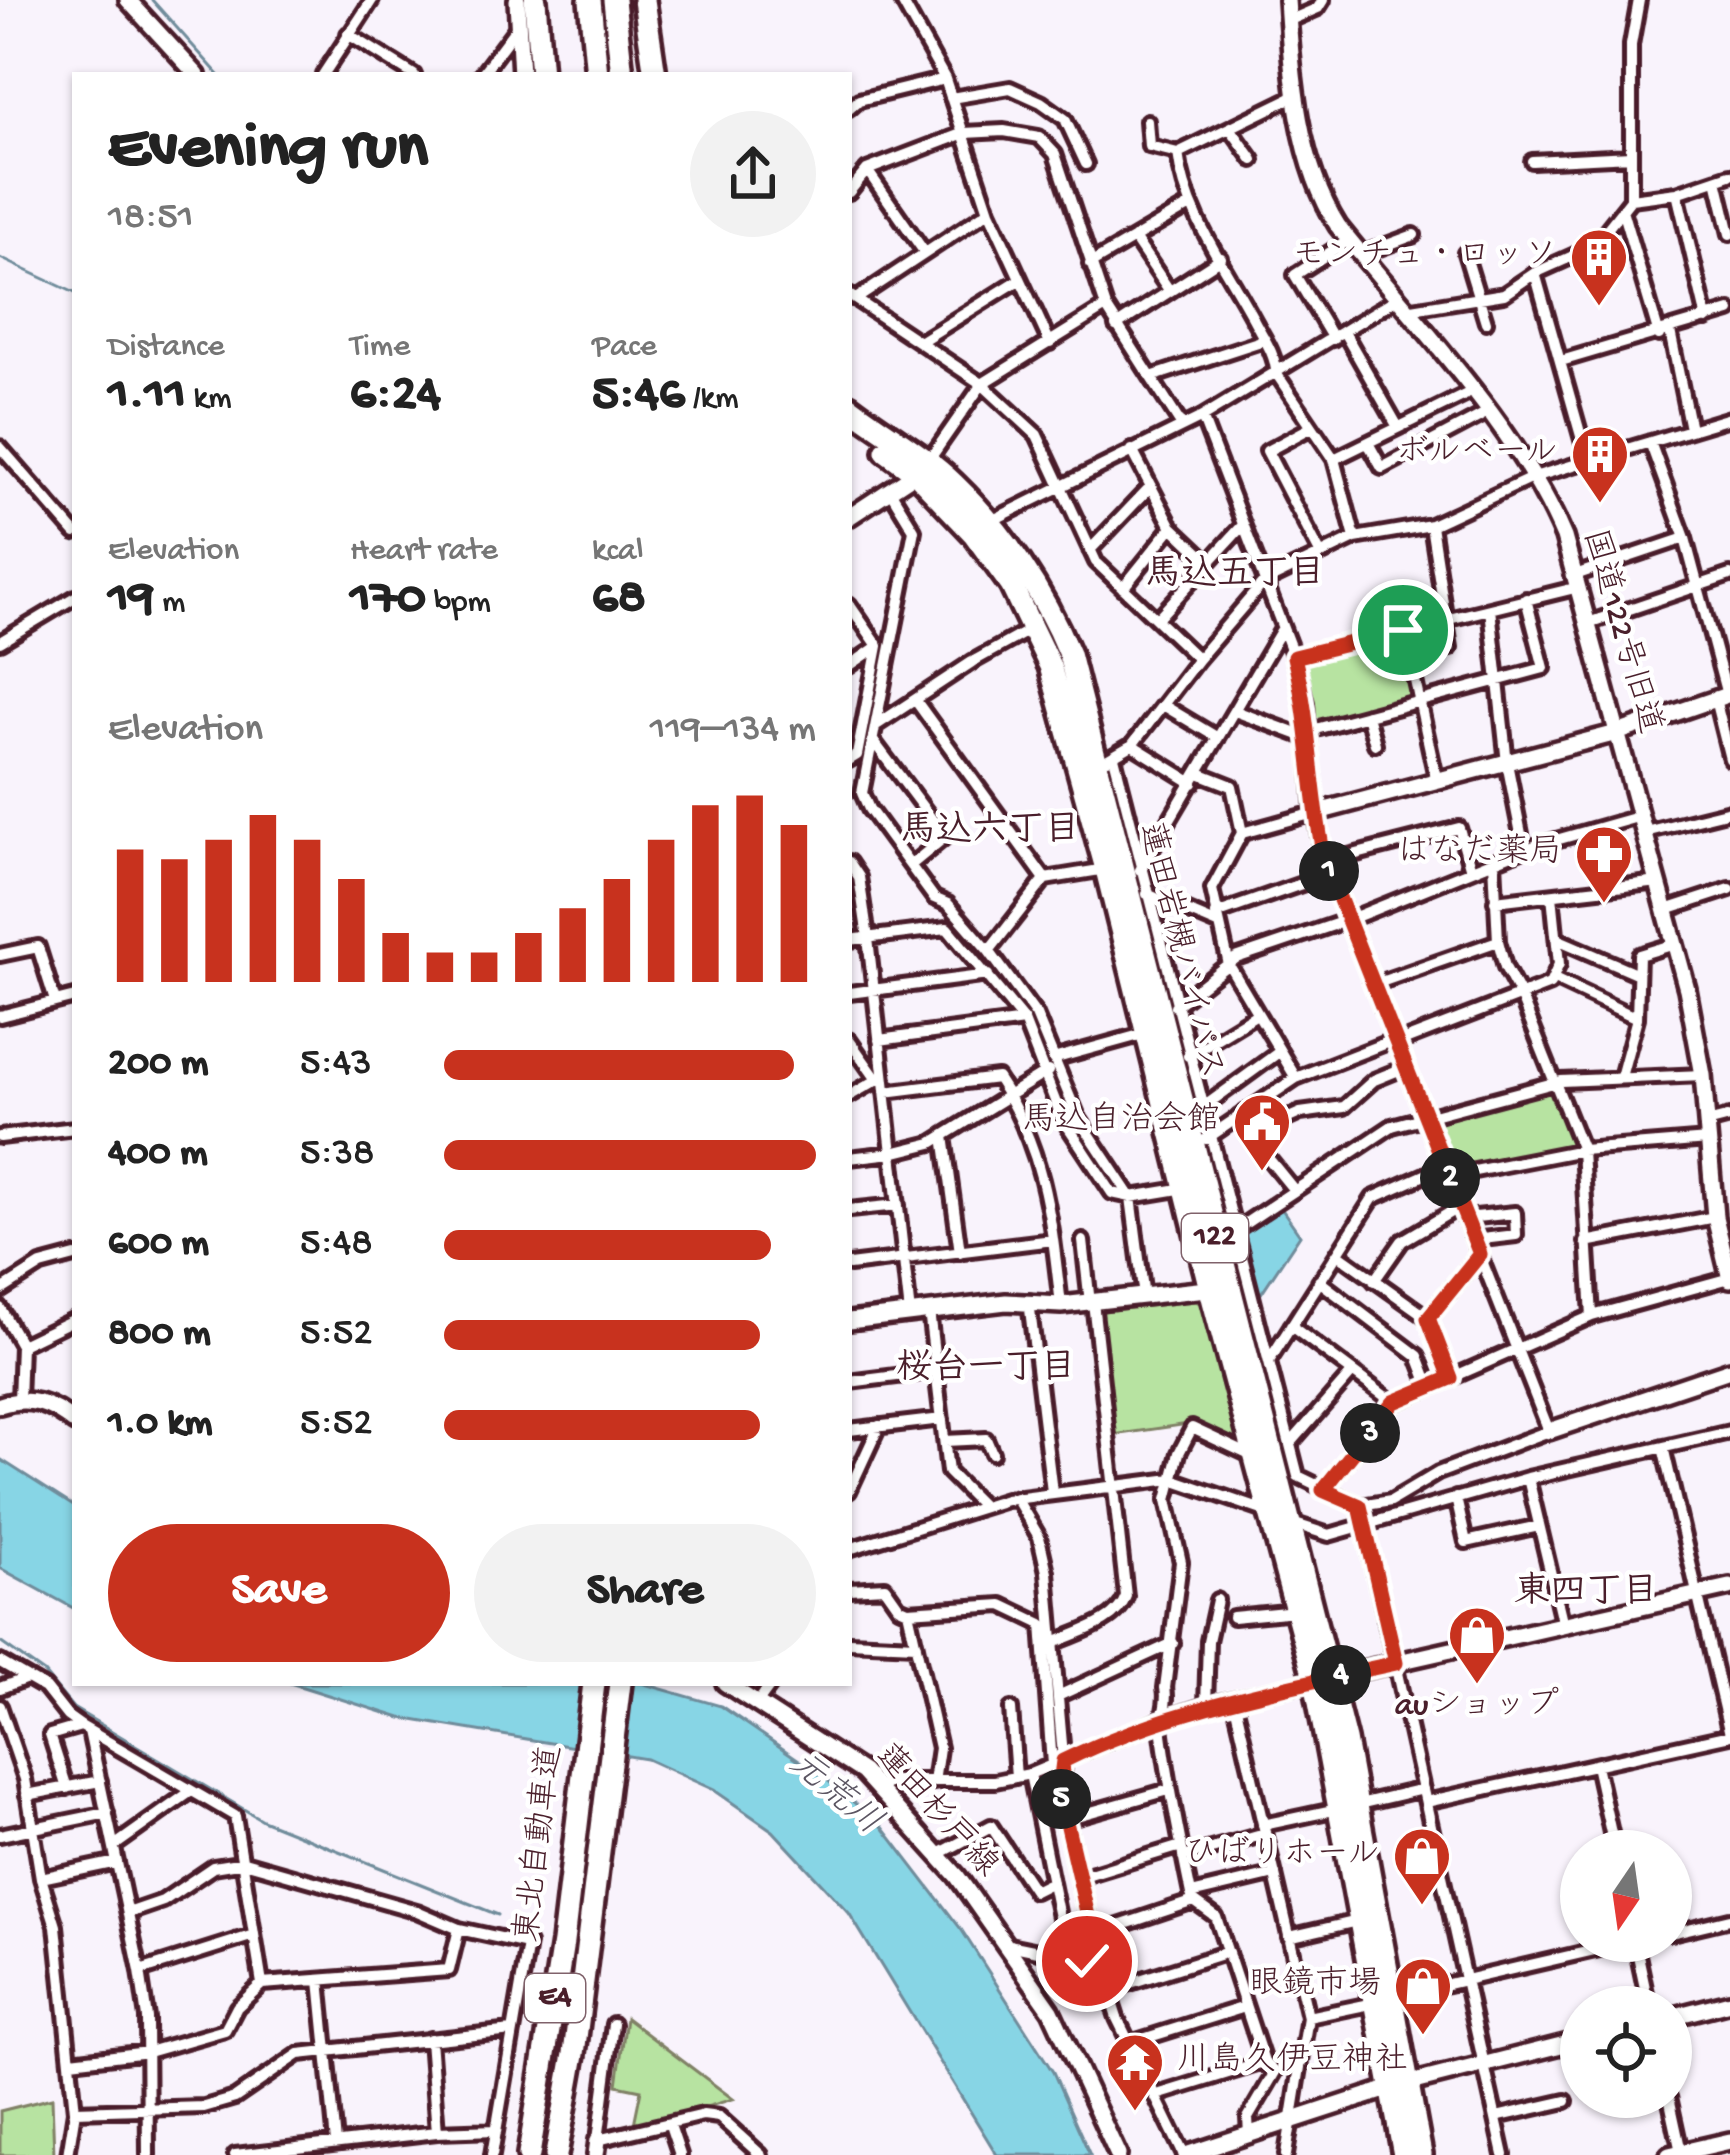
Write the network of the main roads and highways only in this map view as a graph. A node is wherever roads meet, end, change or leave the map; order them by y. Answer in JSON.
{"nodes":[{"id":1,"x":535,"y":0,"type":"edge"},
{"id":2,"x":590,"y":0,"type":"edge"},
{"id":3,"x":614,"y":0,"type":"edge"},
{"id":4,"x":644,"y":0,"type":"edge"},
{"id":5,"x":542,"y":72,"type":"edge"},
{"id":6,"x":597,"y":72,"type":"edge"},
{"id":7,"x":622,"y":72,"type":"edge"},
{"id":8,"x":655,"y":72,"type":"edge"},
{"id":9,"x":852,"y":409,"type":"edge"},
{"id":10,"x":852,"y":426,"type":"edge"},
{"id":11,"x":922,"y":468,"type":"junction"},
{"id":12,"x":1097,"y":761,"type":"junction"},
{"id":13,"x":1218,"y":1287,"type":"junction"},
{"id":14,"x":1281,"y":1518,"type":"junction"},
{"id":15,"x":1322,"y":1679,"type":"junction"},
{"id":16,"x":594,"y":1686,"type":"edge"},
{"id":17,"x":620,"y":1686,"type":"edge"},
{"id":18,"x":1350,"y":1806,"type":"junction"},
{"id":19,"x":1384,"y":2000,"type":"junction"},
{"id":20,"x":1400,"y":2086,"type":"junction"},
{"id":21,"x":529,"y":2155,"type":"edge"},
{"id":22,"x":556,"y":2155,"type":"edge"},
{"id":23,"x":1404,"y":2155,"type":"edge"},
{"id":24,"x":1421,"y":2155,"type":"edge"}],
"edges":[{"from":1,"to":5,"type":"highway"},
{"from":2,"to":6,"type":"highway"},
{"from":3,"to":7,"type":"highway"},
{"from":4,"to":8,"type":"highway"},
{"from":9,"to":11,"type":"highway","name":"蓮田岩槻バイパス","number":"122"},
{"from":10,"to":11,"type":"highway","name":"蓮田岩槻バイパス","number":"122"},
{"from":11,"to":12,"type":"highway","name":"蓮田岩槻バイパス","number":"122"},
{"from":11,"to":12,"type":"highway","name":"蓮田岩槻バイパス","number":"122"},
{"from":12,"to":13,"type":"highway","name":"蓮田岩槻バイパス","number":"122"},
{"from":12,"to":13,"type":"highway","name":"蓮田岩槻バイパス","number":"122"},
{"from":13,"to":14,"type":"highway","name":"蓮田岩槻バイパス","number":"122"},
{"from":13,"to":14,"type":"highway","name":"蓮田岩槻バイパス","number":"122"},
{"from":14,"to":15,"type":"highway","name":"蓮田岩槻バイパス","number":"122"},
{"from":14,"to":15,"type":"highway","name":"蓮田岩槻バイパス","number":"122"},
{"from":15,"to":18,"type":"highway","name":"蓮田岩槻バイパス","number":"122"},
{"from":16,"to":21,"type":"highway","name":"東北自動車道","number":"E4"},
{"from":17,"to":22,"type":"highway","name":"東北自動車道","number":"E4"},
{"from":18,"to":19,"type":"highway","name":"蓮田岩槻バイパス","number":"122"},
{"from":18,"to":19,"type":"highway","name":"蓮田岩槻バイパス","number":"122"},
{"from":19,"to":20,"type":"highway","name":"蓮田岩槻バイパス","number":"122"},
{"from":20,"to":23,"type":"highway","name":"蓮田岩槻バイパス","number":"122"},
{"from":20,"to":24,"type":"highway","name":"蓮田岩槻バイパス","number":"122"}]}
